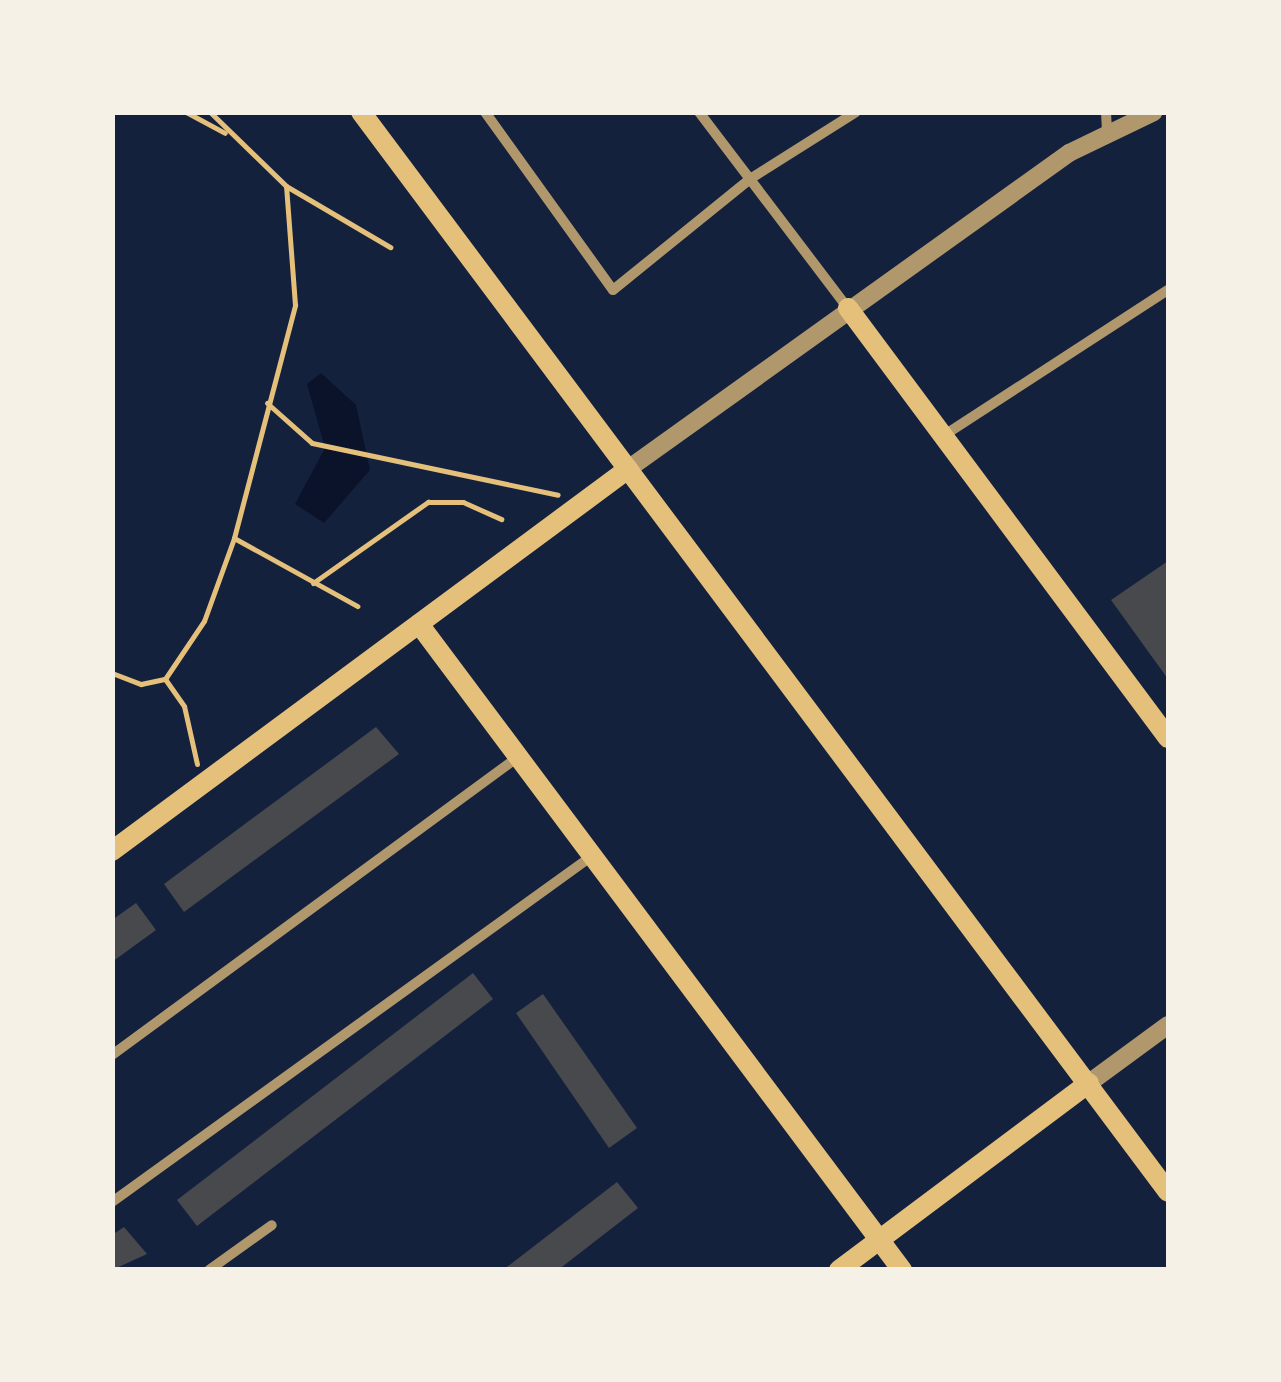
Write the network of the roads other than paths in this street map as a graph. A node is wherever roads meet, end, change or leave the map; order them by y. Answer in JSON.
{"nodes":[{"id":1,"x":361,"y":112,"type":"edge"},
{"id":2,"x":485,"y":112,"type":"edge"},
{"id":3,"x":699,"y":112,"type":"edge"},
{"id":4,"x":856,"y":112,"type":"edge"},
{"id":5,"x":1154,"y":112,"type":"edge"},
{"id":6,"x":844,"y":116,"type":"edge"},
{"id":7,"x":1106,"y":121,"type":"edge"},
{"id":8,"x":750,"y":179,"type":"junction"},
{"id":9,"x":1168,"y":290,"type":"edge"},
{"id":10,"x":848,"y":308,"type":"junction"},
{"id":11,"x":943,"y":436,"type":"junction"},
{"id":12,"x":628,"y":469,"type":"junction"},
{"id":13,"x":419,"y":624,"type":"junction"},
{"id":14,"x":1168,"y":738,"type":"edge"},
{"id":15,"x":518,"y":757,"type":"junction"},
{"id":16,"x":112,"y":851,"type":"edge"},
{"id":17,"x":592,"y":856,"type":"junction"},
{"id":18,"x":1168,"y":1025,"type":"edge"},
{"id":19,"x":112,"y":1055,"type":"edge"},
{"id":20,"x":1088,"y":1083,"type":"junction"},
{"id":21,"x":1168,"y":1192,"type":"edge"},
{"id":22,"x":112,"y":1202,"type":"edge"},
{"id":23,"x":272,"y":1225,"type":"dead end"},
{"id":24,"x":879,"y":1239,"type":"junction"},
{"id":25,"x":209,"y":1270,"type":"edge"},
{"id":26,"x":839,"y":1270,"type":"edge"},
{"id":27,"x":902,"y":1270,"type":"edge"}],
"edges":[{"from":1,"to":12,"type":"main road"},
{"from":2,"to":8,"type":"street"},
{"from":3,"to":8,"type":"street"},
{"from":4,"to":6,"type":"street"},
{"from":5,"to":7,"type":"street"},
{"from":6,"to":8,"type":"street"},
{"from":7,"to":10,"type":"street"},
{"from":8,"to":10,"type":"street"},
{"from":9,"to":11,"type":"street"},
{"from":10,"to":11,"type":"main road"},
{"from":10,"to":12,"type":"street"},
{"from":11,"to":14,"type":"main road"},
{"from":12,"to":13,"type":"main road"},
{"from":12,"to":20,"type":"main road"},
{"from":13,"to":15,"type":"main road"},
{"from":13,"to":16,"type":"main road"},
{"from":15,"to":17,"type":"main road"},
{"from":15,"to":19,"type":"street"},
{"from":17,"to":22,"type":"street"},
{"from":17,"to":24,"type":"main road"},
{"from":18,"to":20,"type":"street"},
{"from":20,"to":21,"type":"main road"},
{"from":20,"to":24,"type":"main road"},
{"from":23,"to":25,"type":"street"},
{"from":24,"to":26,"type":"main road"},
{"from":24,"to":27,"type":"main road"}]}
